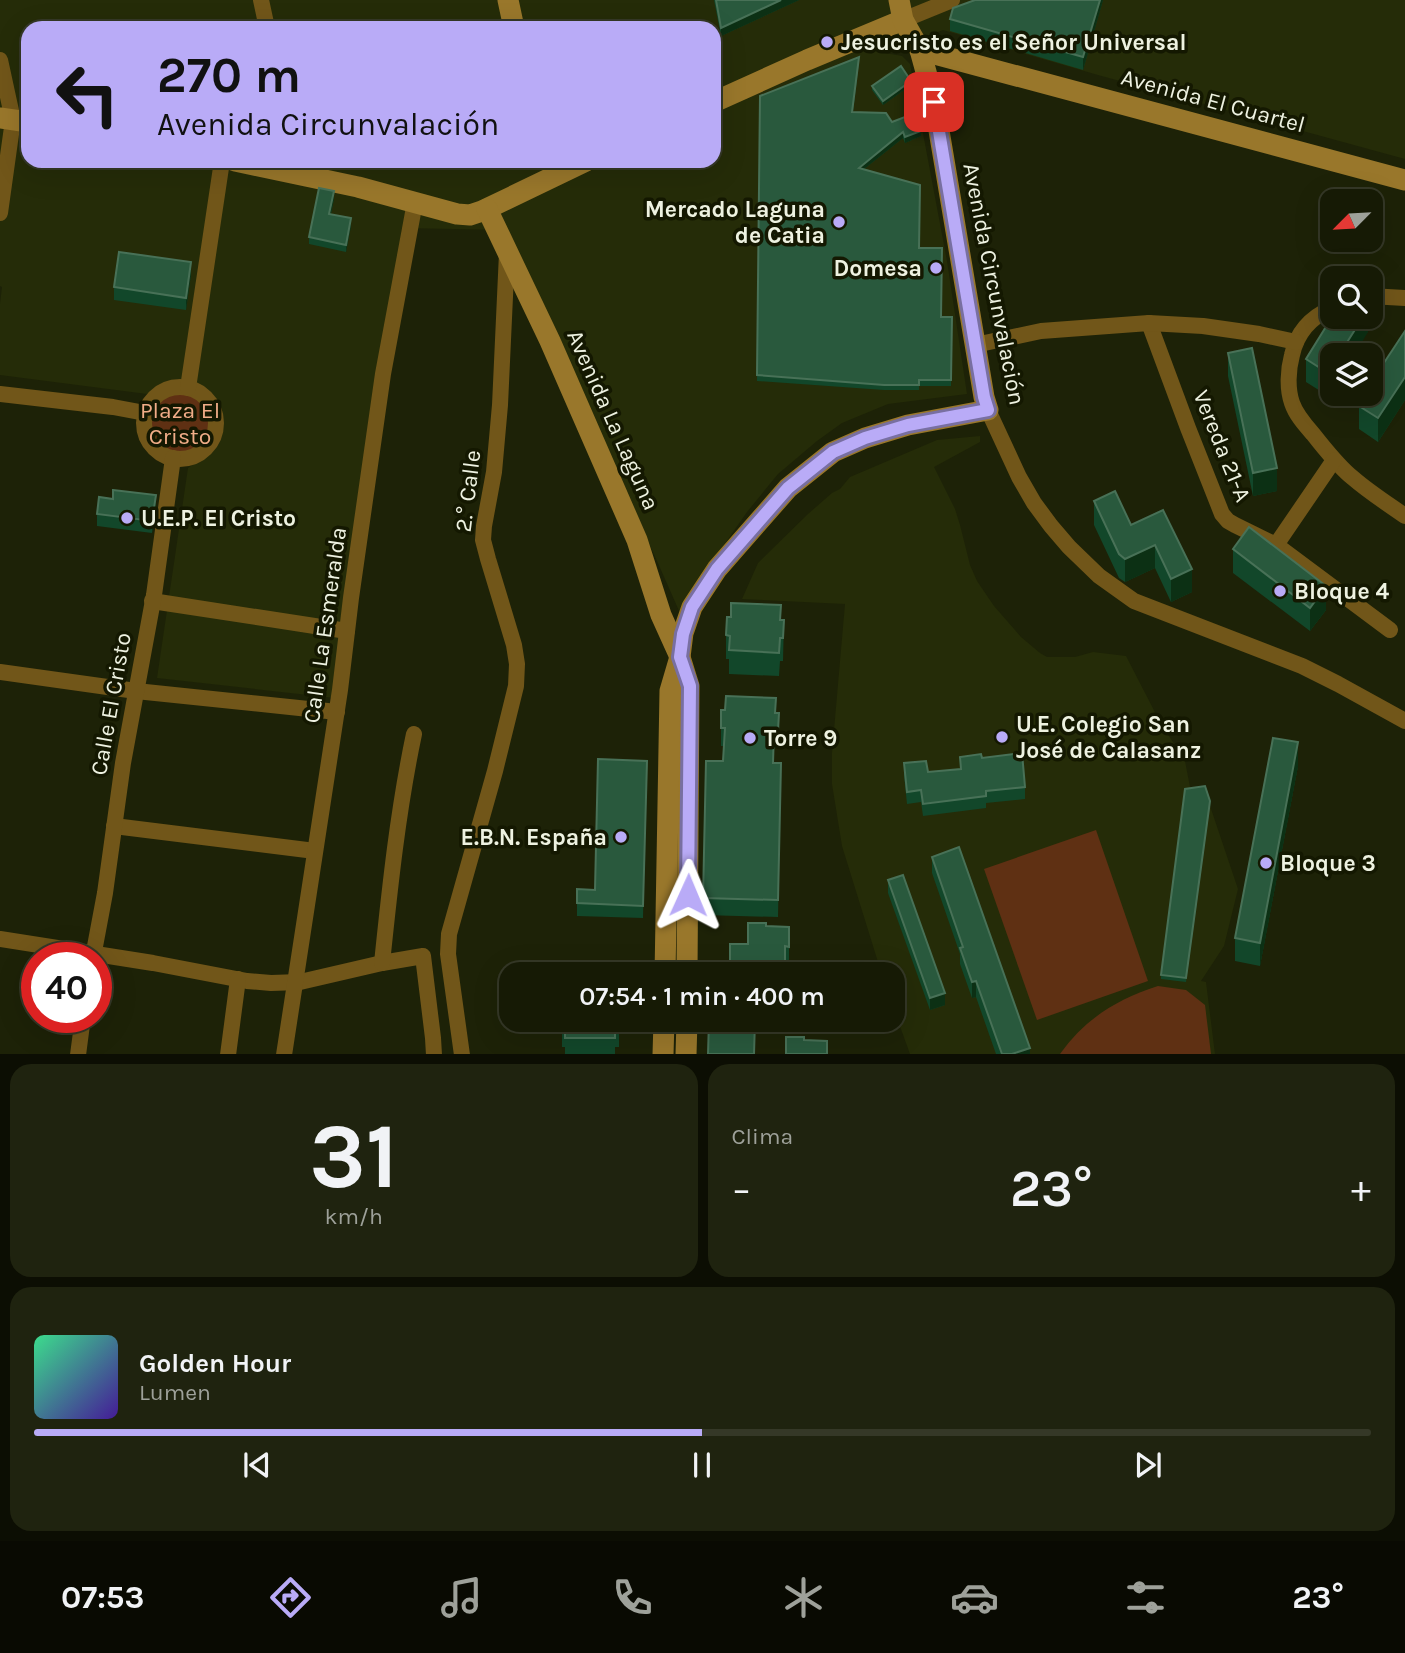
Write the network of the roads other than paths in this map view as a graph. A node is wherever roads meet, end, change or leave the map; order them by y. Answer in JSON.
{"nodes":[{"id":1,"x":261,"y":0,"type":"edge"},
{"id":2,"x":508,"y":0,"type":"edge"},
{"id":3,"x":952,"y":0,"type":"edge"},
{"id":4,"x":901,"y":10,"type":"edge"},
{"id":5,"x":266,"y":21,"type":"edge"},
{"id":6,"x":512,"y":21,"type":"edge"},
{"id":7,"x":920,"y":50,"type":"junction"},
{"id":8,"x":0,"y":60,"type":"edge"},
{"id":9,"x":721,"y":99,"type":"edge"},
{"id":10,"x":14,"y":120,"type":"edge"},
{"id":11,"x":221,"y":168,"type":"edge"},
{"id":12,"x":297,"y":168,"type":"edge"},
{"id":13,"x":545,"y":170,"type":"edge"},
{"id":14,"x":1405,"y":180,"type":"edge"},
{"id":15,"x":415,"y":202,"type":"junction"},
{"id":16,"x":488,"y":209,"type":"junction"},
{"id":17,"x":0,"y":213,"type":"edge"},
{"id":18,"x":507,"y":250,"type":"junction"},
{"id":19,"x":1383,"y":297,"type":"edge"},
{"id":20,"x":1405,"y":299,"type":"edge"},
{"id":21,"x":1320,"y":314,"type":"edge"},
{"id":22,"x":1149,"y":323,"type":"junction"},
{"id":23,"x":1296,"y":342,"type":"junction"},
{"id":24,"x":975,"y":345,"type":"junction"},
{"id":25,"x":188,"y":388,"type":"junction"},
{"id":26,"x":0,"y":394,"type":"edge"},
{"id":27,"x":988,"y":410,"type":"junction"},
{"id":28,"x":145,"y":413,"type":"junction"},
{"id":29,"x":173,"y":458,"type":"junction"},
{"id":30,"x":1334,"y":460,"type":"junction"},
{"id":31,"x":1405,"y":516,"type":"edge"},
{"id":32,"x":1276,"y":545,"type":"junction"},
{"id":33,"x":152,"y":601,"type":"junction"},
{"id":34,"x":1390,"y":630,"type":"dead end"},
{"id":35,"x":347,"y":631,"type":"junction"},
{"id":36,"x":680,"y":657,"type":"junction"},
{"id":37,"x":0,"y":672,"type":"edge"},
{"id":38,"x":136,"y":691,"type":"junction"},
{"id":39,"x":337,"y":712,"type":"junction"},
{"id":40,"x":1405,"y":721,"type":"edge"},
{"id":41,"x":414,"y":734,"type":"dead end"},
{"id":42,"x":114,"y":826,"type":"junction"},
{"id":43,"x":315,"y":851,"type":"junction"},
{"id":44,"x":0,"y":939,"type":"edge"},
{"id":45,"x":96,"y":942,"type":"edge"},
{"id":46,"x":21,"y":943,"type":"edge"},
{"id":47,"x":112,"y":958,"type":"edge"},
{"id":48,"x":665,"y":962,"type":"edge"},
{"id":49,"x":687,"y":962,"type":"edge"},
{"id":50,"x":382,"y":963,"type":"junction"},
{"id":51,"x":238,"y":979,"type":"junction"},
{"id":52,"x":294,"y":983,"type":"junction"},
{"id":53,"x":664,"y":1032,"type":"edge"},
{"id":54,"x":687,"y":1032,"type":"edge"},
{"id":55,"x":81,"y":1033,"type":"edge"},
{"id":56,"x":78,"y":1054,"type":"edge"},
{"id":57,"x":228,"y":1054,"type":"edge"},
{"id":58,"x":284,"y":1054,"type":"edge"},
{"id":59,"x":434,"y":1054,"type":"edge"},
{"id":60,"x":462,"y":1054,"type":"edge"},
{"id":61,"x":663,"y":1054,"type":"edge"},
{"id":62,"x":687,"y":1054,"type":"edge"}],
"edges":[{"from":1,"to":5,"type":"street"},
{"from":2,"to":6,"type":"street"},
{"from":3,"to":4,"type":"street"},
{"from":4,"to":7,"type":"street"},
{"from":4,"to":9,"type":"street"},
{"from":7,"to":14,"type":"street","name":"Avenida El Cuartel"},
{"from":7,"to":24,"type":"street","name":"Avenida Circunvalación"},
{"from":8,"to":10,"type":"street"},
{"from":10,"to":17,"type":"street"},
{"from":11,"to":25,"type":"street"},
{"from":12,"to":15,"type":"street"},
{"from":13,"to":16,"type":"street"},
{"from":15,"to":16,"type":"street"},
{"from":15,"to":35,"type":"street","name":"Calle La Esmeralda"},
{"from":16,"to":18,"type":"street","name":"Avenida La Laguna"},
{"from":18,"to":36,"type":"street","name":"Avenida La Laguna"},
{"from":18,"to":60,"type":"street","name":"2.° Calle"},
{"from":19,"to":20,"type":"street"},
{"from":21,"to":23,"type":"street"},
{"from":22,"to":23,"type":"street"},
{"from":22,"to":24,"type":"street"},
{"from":22,"to":32,"type":"street","name":"Vereda 21-A"},
{"from":23,"to":30,"type":"street"},
{"from":24,"to":27,"type":"street","name":"Avenida Circunvalación"},
{"from":25,"to":28,"type":"street"},
{"from":25,"to":29,"type":"street"},
{"from":26,"to":28,"type":"street"},
{"from":27,"to":36,"type":"street","name":"Avenida La Laguna"},
{"from":27,"to":40,"type":"street","name":"Avenida Circunvalación"},
{"from":28,"to":29,"type":"street"},
{"from":29,"to":33,"type":"street","name":"Calle El Cristo"},
{"from":30,"to":31,"type":"street"},
{"from":30,"to":32,"type":"street"},
{"from":32,"to":34,"type":"street","name":"Vereda 21-A"},
{"from":33,"to":35,"type":"street"},
{"from":33,"to":38,"type":"street","name":"Calle El Cristo"},
{"from":35,"to":39,"type":"street","name":"Calle La Esmeralda"},
{"from":36,"to":48,"type":"street","name":"Avenida La Laguna"},
{"from":36,"to":49,"type":"street","name":"Avenida La Laguna"},
{"from":37,"to":38,"type":"street"},
{"from":38,"to":39,"type":"street"},
{"from":38,"to":42,"type":"street","name":"Calle El Cristo"},
{"from":39,"to":43,"type":"street","name":"Calle La Esmeralda"},
{"from":41,"to":50,"type":"street"},
{"from":42,"to":43,"type":"street"},
{"from":42,"to":45,"type":"street","name":"Calle El Cristo"},
{"from":43,"to":52,"type":"street","name":"Calle La Esmeralda"},
{"from":44,"to":46,"type":"street"},
{"from":47,"to":51,"type":"street"},
{"from":50,"to":52,"type":"street"},
{"from":50,"to":59,"type":"street"},
{"from":51,"to":52,"type":"street"},
{"from":51,"to":57,"type":"street"},
{"from":52,"to":58,"type":"street","name":"Calle La Esmeralda"},
{"from":53,"to":61,"type":"street"},
{"from":54,"to":62,"type":"street"},
{"from":55,"to":56,"type":"street"}]}
